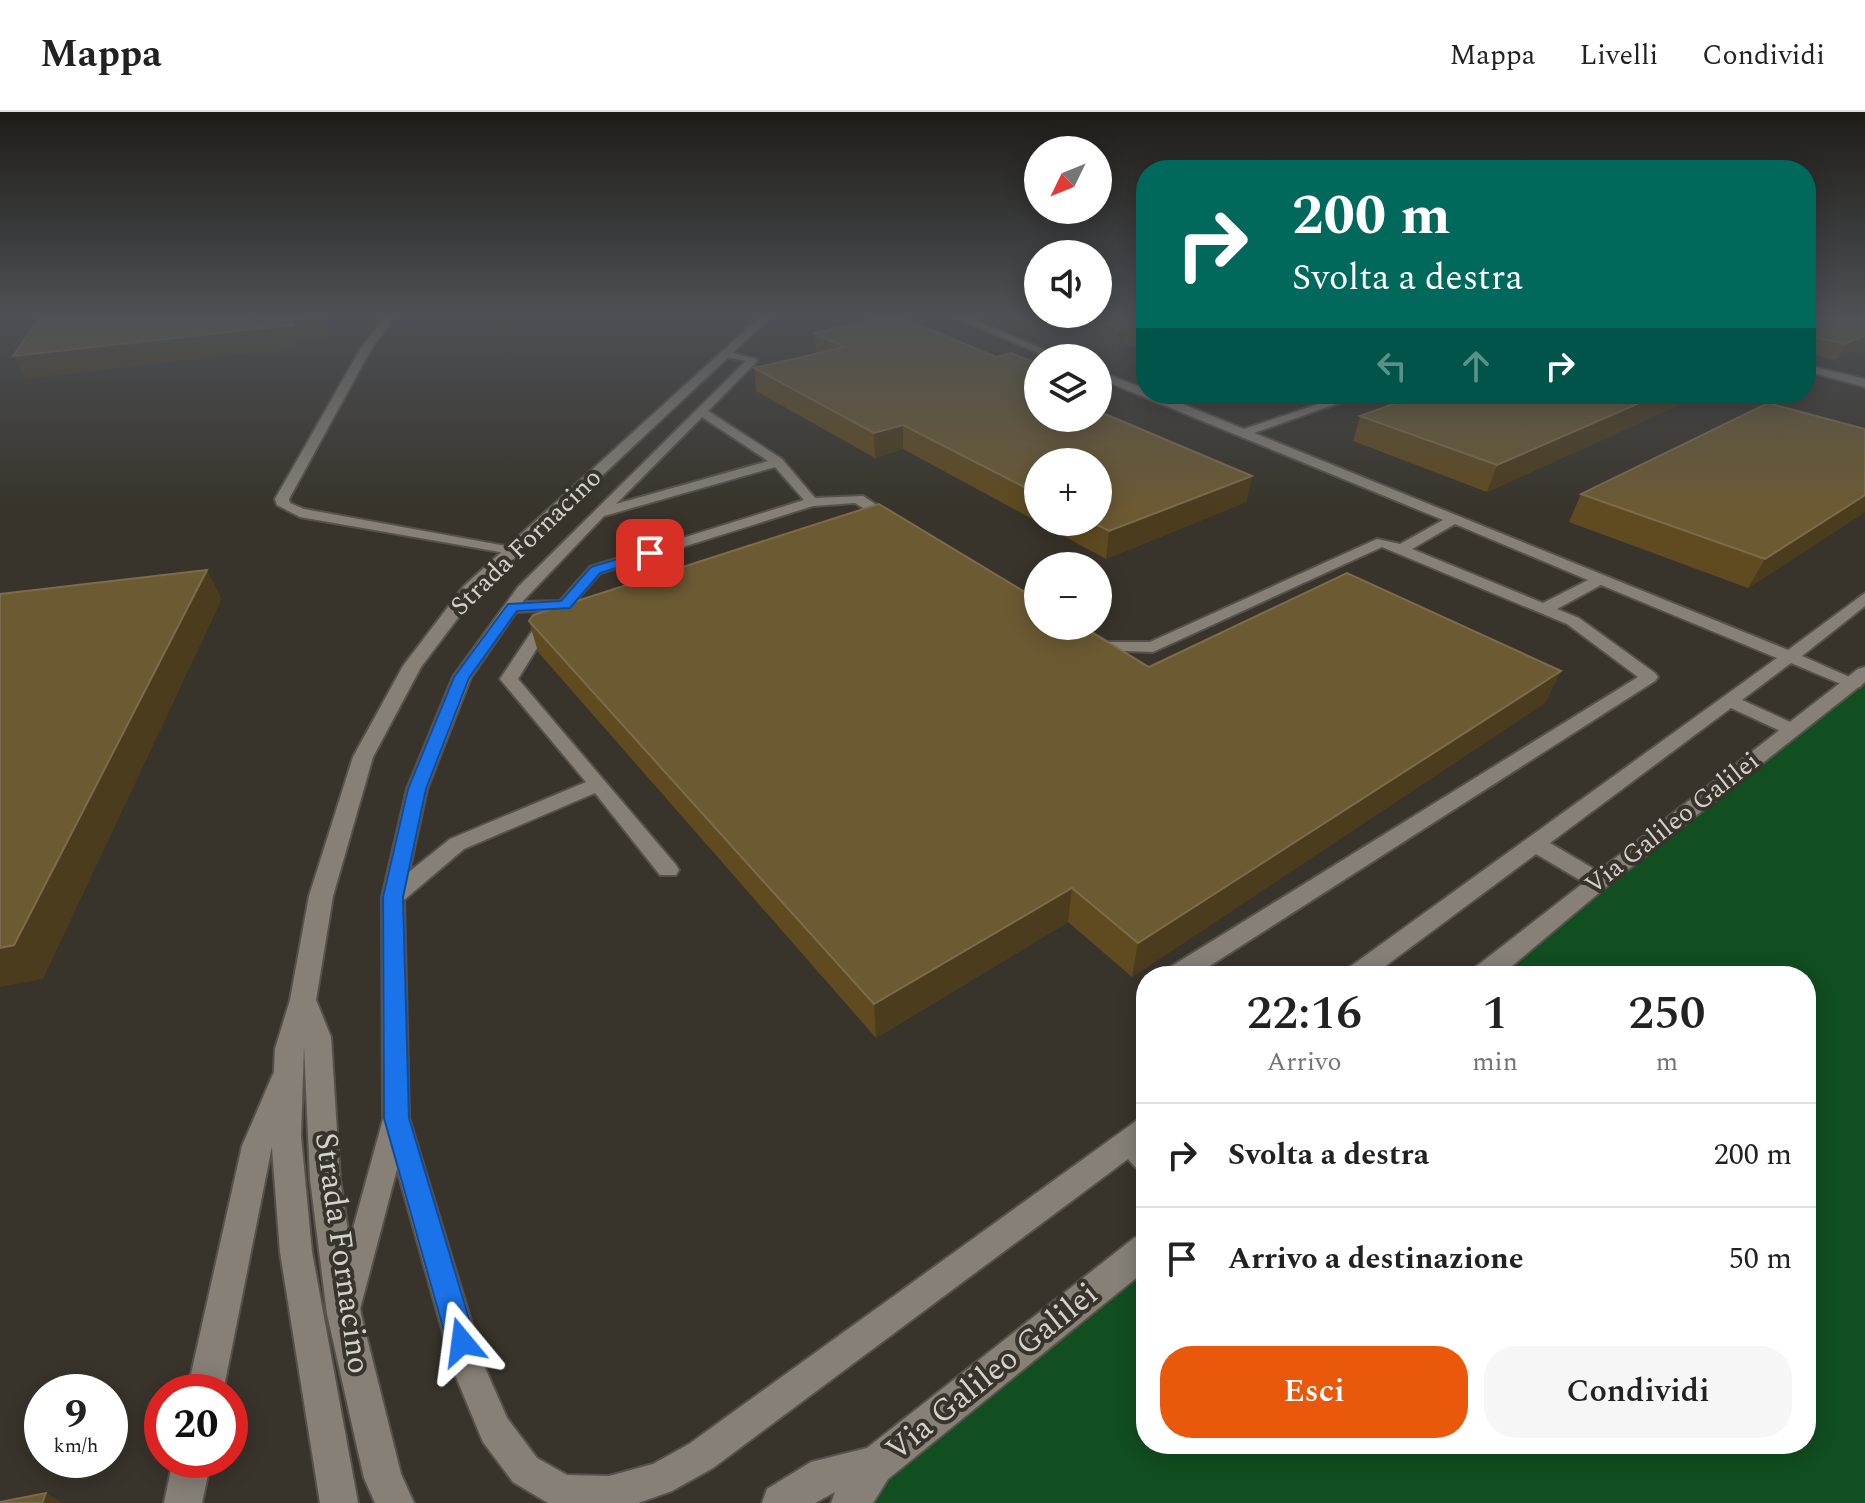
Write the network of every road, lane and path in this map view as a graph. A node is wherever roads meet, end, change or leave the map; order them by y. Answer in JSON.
{"nodes":[{"id":1,"x":348,"y":381,"type":"edge"},
{"id":2,"x":697,"y":381,"type":"edge"},
{"id":3,"x":731,"y":381,"type":"edge"},
{"id":4,"x":1115,"y":381,"type":"edge"},
{"id":5,"x":1136,"y":390,"type":"edge"},
{"id":6,"x":1172,"y":404,"type":"edge"},
{"id":7,"x":1330,"y":404,"type":"edge"},
{"id":8,"x":700,"y":411,"type":"junction"},
{"id":9,"x":1244,"y":433,"type":"junction"},
{"id":10,"x":778,"y":462,"type":"junction"},
{"id":11,"x":812,"y":502,"type":"junction"},
{"id":12,"x":597,"y":514,"type":"junction"},
{"id":13,"x":1454,"y":519,"type":"junction"},
{"id":14,"x":910,"y":530,"type":"edge"},
{"id":15,"x":1401,"y":550,"type":"junction"},
{"id":16,"x":511,"y":552,"type":"junction"},
{"id":17,"x":1601,"y":579,"type":"junction"},
{"id":18,"x":1863,"y":601,"type":"edge"},
{"id":19,"x":565,"y":605,"type":"junction"},
{"id":20,"x":513,"y":607,"type":"junction"},
{"id":21,"x":1544,"y":609,"type":"junction"},
{"id":22,"x":1092,"y":640,"type":"edge"},
{"id":23,"x":1790,"y":656,"type":"junction"},
{"id":24,"x":1859,"y":678,"type":"edge"},
{"id":25,"x":1729,"y":701,"type":"junction"},
{"id":26,"x":1793,"y":730,"type":"junction"},
{"id":27,"x":598,"y":784,"type":"junction"},
{"id":28,"x":1535,"y":844,"type":"junction"},
{"id":29,"x":668,"y":870,"type":"dead end"},
{"id":30,"x":1598,"y":881,"type":"junction"},
{"id":31,"x":393,"y":897,"type":"junction"},
{"id":32,"x":1191,"y":966,"type":"edge"},
{"id":33,"x":1369,"y":966,"type":"edge"},
{"id":34,"x":1494,"y":966,"type":"edge"},
{"id":35,"x":303,"y":1000,"type":"junction"},
{"id":36,"x":288,"y":1071,"type":"junction"},
{"id":37,"x":396,"y":1118,"type":"junction"},
{"id":38,"x":1136,"y":1148,"type":"edge"},
{"id":39,"x":1136,"y":1257,"type":"edge"},
{"id":40,"x":344,"y":1314,"type":"junction"},
{"id":41,"x":209,"y":1374,"type":"edge"},
{"id":42,"x":875,"y":1466,"type":"junction"},
{"id":43,"x":188,"y":1478,"type":"edge"},
{"id":44,"x":183,"y":1503,"type":"edge"},
{"id":45,"x":339,"y":1503,"type":"edge"},
{"id":46,"x":395,"y":1503,"type":"edge"},
{"id":47,"x":781,"y":1503,"type":"edge"},
{"id":48,"x":850,"y":1503,"type":"edge"}],
"edges":[{"from":1,"to":16,"type":"street"},
{"from":2,"to":16,"type":"street","name":"Strada Fornacino"},
{"from":3,"to":8,"type":"lane"},
{"from":4,"to":5,"type":"lane"},
{"from":6,"to":9,"type":"lane"},
{"from":7,"to":9,"type":"lane"},
{"from":8,"to":10,"type":"lane"},
{"from":8,"to":12,"type":"lane"},
{"from":9,"to":13,"type":"lane"},
{"from":10,"to":11,"type":"lane"},
{"from":10,"to":12,"type":"lane"},
{"from":11,"to":14,"type":"lane"},
{"from":11,"to":19,"type":"lane"},
{"from":12,"to":20,"type":"lane"},
{"from":13,"to":15,"type":"lane"},
{"from":13,"to":17,"type":"lane"},
{"from":15,"to":21,"type":"lane"},
{"from":15,"to":22,"type":"lane"},
{"from":16,"to":35,"type":"street","name":"Strada Fornacino"},
{"from":17,"to":21,"type":"lane"},
{"from":17,"to":23,"type":"lane"},
{"from":18,"to":23,"type":"lane"},
{"from":19,"to":20,"type":"lane"},
{"from":19,"to":27,"type":"lane"},
{"from":20,"to":31,"type":"lane"},
{"from":21,"to":32,"type":"lane"},
{"from":23,"to":24,"type":"lane"},
{"from":23,"to":25,"type":"lane"},
{"from":24,"to":26,"type":"street","name":"Via Galileo Galilei"},
{"from":25,"to":26,"type":"lane"},
{"from":25,"to":28,"type":"lane"},
{"from":26,"to":30,"type":"street","name":"Via Galileo Galilei"},
{"from":27,"to":29,"type":"lane"},
{"from":27,"to":31,"type":"lane"},
{"from":28,"to":30,"type":"lane"},
{"from":28,"to":33,"type":"lane"},
{"from":30,"to":34,"type":"street","name":"Via Galileo Galilei"},
{"from":31,"to":37,"type":"lane"},
{"from":35,"to":36,"type":"street","name":"Strada Fornacino"},
{"from":35,"to":40,"type":"street","name":"Strada Fornacino"},
{"from":36,"to":41,"type":"street","name":"Strada Fornacino"},
{"from":36,"to":45,"type":"street","name":"Strada Fornacino"},
{"from":37,"to":38,"type":"lane"},
{"from":37,"to":40,"type":"lane"},
{"from":39,"to":42,"type":"street","name":"Via Galileo Galilei"},
{"from":40,"to":46,"type":"street","name":"Strada Fornacino"},
{"from":42,"to":47,"type":"street","name":"Via Galileo Galilei"},
{"from":42,"to":48,"type":"street","name":"Via Galileo Galilei"},
{"from":43,"to":44,"type":"street"}]}
